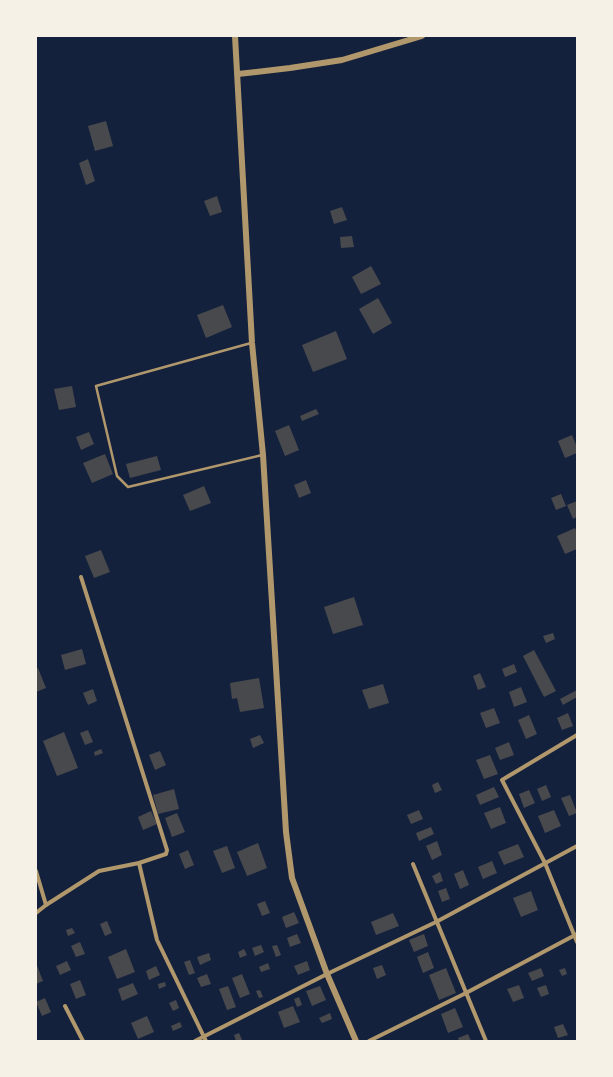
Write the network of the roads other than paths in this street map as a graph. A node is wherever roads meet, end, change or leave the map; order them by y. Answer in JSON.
{"nodes":[{"id":1,"x":235,"y":36,"type":"edge"},
{"id":2,"x":422,"y":36,"type":"edge"},
{"id":3,"x":238,"y":74,"type":"junction"},
{"id":4,"x":252,"y":343,"type":"junction"},
{"id":5,"x":263,"y":454,"type":"junction"},
{"id":6,"x":81,"y":577,"type":"dead end"},
{"id":7,"x":577,"y":735,"type":"edge"},
{"id":8,"x":577,"y":846,"type":"edge"},
{"id":9,"x":139,"y":863,"type":"junction"},
{"id":10,"x":545,"y":863,"type":"junction"},
{"id":11,"x":413,"y":864,"type":"dead end"},
{"id":12,"x":36,"y":871,"type":"edge"},
{"id":13,"x":46,"y":905,"type":"junction"},
{"id":14,"x":36,"y":913,"type":"edge"},
{"id":15,"x":436,"y":922,"type":"junction"},
{"id":16,"x":576,"y":935,"type":"edge"},
{"id":17,"x":577,"y":942,"type":"edge"},
{"id":18,"x":327,"y":974,"type":"junction"},
{"id":19,"x":466,"y":993,"type":"junction"},
{"id":20,"x":65,"y":1006,"type":"dead end"},
{"id":21,"x":204,"y":1039,"type":"edge"},
{"id":22,"x":83,"y":1041,"type":"edge"},
{"id":23,"x":195,"y":1041,"type":"edge"},
{"id":24,"x":356,"y":1041,"type":"edge"},
{"id":25,"x":369,"y":1041,"type":"edge"},
{"id":26,"x":486,"y":1041,"type":"edge"}],
"edges":[{"from":1,"to":3,"type":"street"},
{"from":2,"to":3,"type":"street"},
{"from":3,"to":4,"type":"street"},
{"from":4,"to":5,"type":"street"},
{"from":4,"to":5,"type":"lane"},
{"from":5,"to":18,"type":"street"},
{"from":6,"to":9,"type":"street"},
{"from":7,"to":10,"type":"street"},
{"from":8,"to":10,"type":"street"},
{"from":9,"to":13,"type":"street"},
{"from":9,"to":21,"type":"street"},
{"from":10,"to":15,"type":"street"},
{"from":10,"to":16,"type":"street"},
{"from":11,"to":15,"type":"street"},
{"from":12,"to":13,"type":"street"},
{"from":13,"to":14,"type":"street"},
{"from":15,"to":18,"type":"street"},
{"from":15,"to":19,"type":"street"},
{"from":16,"to":17,"type":"street"},
{"from":16,"to":19,"type":"street"},
{"from":18,"to":21,"type":"street"},
{"from":18,"to":24,"type":"street"},
{"from":19,"to":25,"type":"street"},
{"from":19,"to":26,"type":"street"},
{"from":20,"to":22,"type":"street"},
{"from":21,"to":23,"type":"street"}]}
